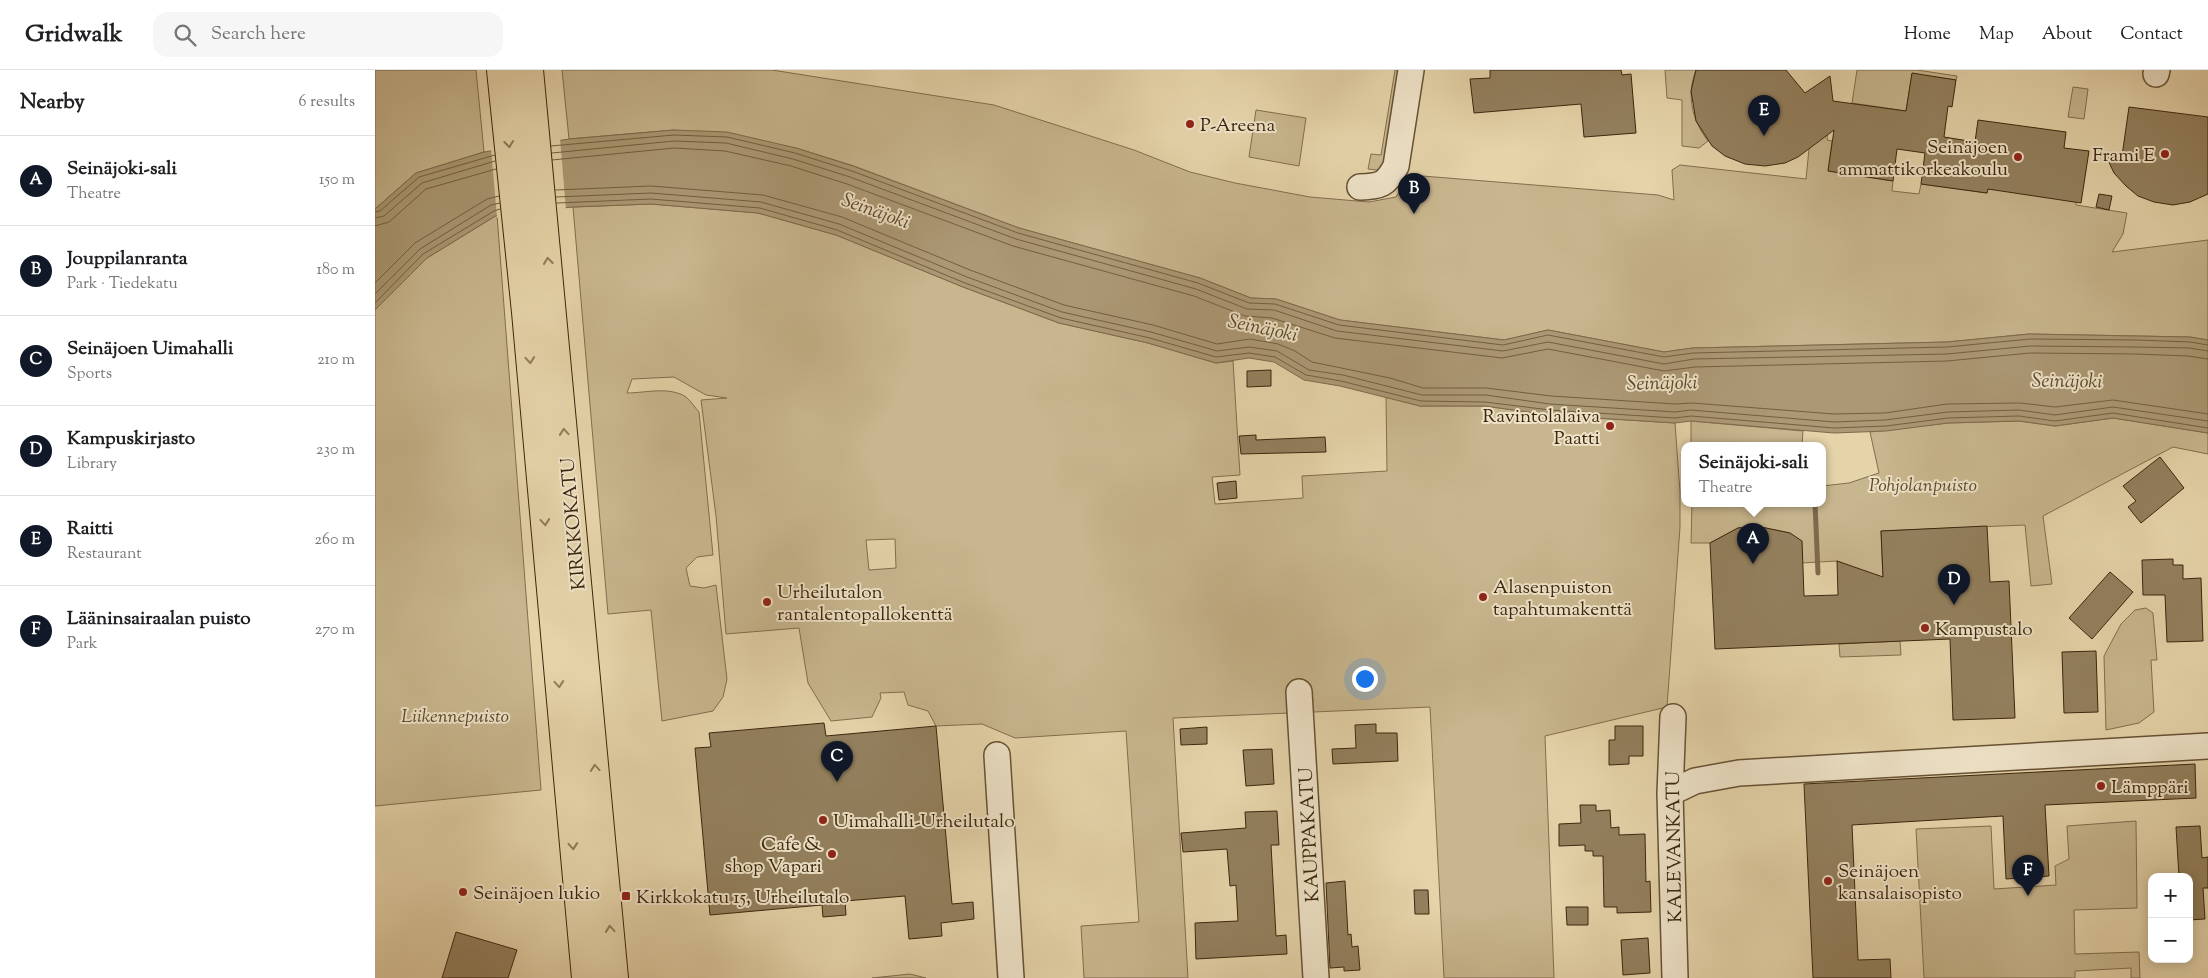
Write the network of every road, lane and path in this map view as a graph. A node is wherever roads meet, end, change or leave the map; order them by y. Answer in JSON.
{"nodes":[{"id":1,"x":1411,"y":70,"type":"edge"},
{"id":2,"x":530,"y":82,"type":"edge"},
{"id":3,"x":502,"y":83,"type":"edge"},
{"id":4,"x":1360,"y":187,"type":"dead end"},
{"id":5,"x":1299,"y":692,"type":"dead end"},
{"id":6,"x":1673,"y":717,"type":"dead end"},
{"id":7,"x":2208,"y":746,"type":"edge"},
{"id":8,"x":997,"y":755,"type":"dead end"},
{"id":9,"x":1670,"y":793,"type":"junction"},
{"id":10,"x":586,"y":978,"type":"edge"},
{"id":11,"x":614,"y":978,"type":"edge"},
{"id":12,"x":1011,"y":978,"type":"edge"},
{"id":13,"x":1316,"y":978,"type":"edge"},
{"id":14,"x":1675,"y":978,"type":"edge"}],
"edges":[{"from":1,"to":4,"type":"street"},
{"from":11,"to":2,"type":"main road","name":"KIRKKOKATU","one_way":true},
{"from":3,"to":10,"type":"main road","name":"KIRKKOKATU","one_way":true},
{"from":5,"to":13,"type":"street","name":"KAUPPAKATU"},
{"from":6,"to":9,"type":"street","name":"KALEVANKATU"},
{"from":7,"to":9,"type":"street"},
{"from":8,"to":12,"type":"street"},
{"from":9,"to":14,"type":"street","name":"KALEVANKATU"}]}
